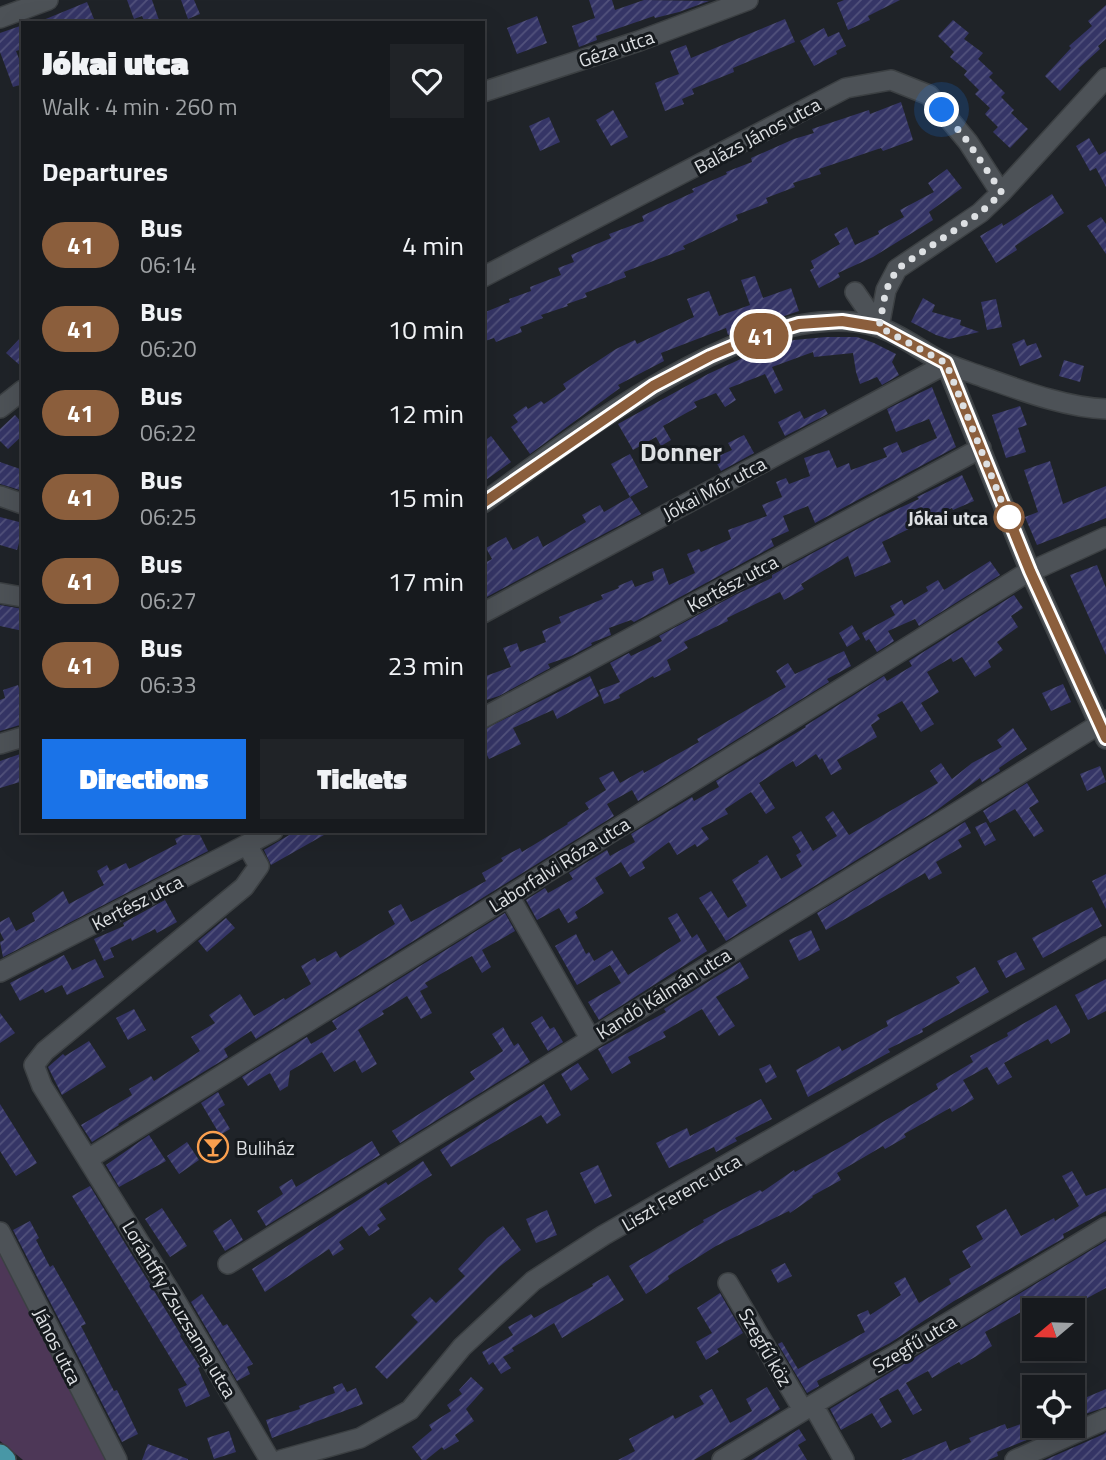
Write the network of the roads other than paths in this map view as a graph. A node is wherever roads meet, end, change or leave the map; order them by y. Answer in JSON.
{"nodes":[{"id":1,"x":48,"y":0,"type":"edge"},
{"id":2,"x":748,"y":0,"type":"edge"},
{"id":3,"x":0,"y":18,"type":"edge"},
{"id":4,"x":1106,"y":78,"type":"edge"},
{"id":5,"x":485,"y":91,"type":"edge"},
{"id":6,"x":1002,"y":193,"type":"junction"},
{"id":7,"x":485,"y":276,"type":"edge"},
{"id":8,"x":855,"y":292,"type":"dead end"},
{"id":9,"x":879,"y":327,"type":"junction"},
{"id":10,"x":946,"y":363,"type":"junction"},
{"id":11,"x":21,"y":392,"type":"edge"},
{"id":12,"x":0,"y":408,"type":"edge"},
{"id":13,"x":1106,"y":409,"type":"edge"},
{"id":14,"x":981,"y":448,"type":"junction"},
{"id":15,"x":0,"y":496,"type":"edge"},
{"id":16,"x":485,"y":502,"type":"edge"},
{"id":17,"x":21,"y":503,"type":"edge"},
{"id":18,"x":1106,"y":537,"type":"edge"},
{"id":19,"x":1030,"y":571,"type":"junction"},
{"id":20,"x":0,"y":593,"type":"edge"},
{"id":21,"x":21,"y":597,"type":"edge"},
{"id":22,"x":485,"y":611,"type":"edge"},
{"id":23,"x":485,"y":717,"type":"edge"},
{"id":24,"x":1104,"y":727,"type":"edge"},
{"id":25,"x":21,"y":738,"type":"edge"},
{"id":26,"x":0,"y":744,"type":"edge"},
{"id":27,"x":270,"y":833,"type":"edge"},
{"id":28,"x":247,"y":845,"type":"junction"},
{"id":29,"x":509,"y":896,"type":"junction"},
{"id":30,"x":1106,"y":947,"type":"edge"},
{"id":31,"x":0,"y":972,"type":"edge"},
{"id":32,"x":590,"y":1038,"type":"junction"},
{"id":33,"x":88,"y":1159,"type":"junction"},
{"id":34,"x":1106,"y":1227,"type":"edge"},
{"id":35,"x":0,"y":1233,"type":"edge"},
{"id":36,"x":228,"y":1264,"type":"dead end"},
{"id":37,"x":728,"y":1283,"type":"dead end"},
{"id":38,"x":808,"y":1408,"type":"junction"},
{"id":39,"x":1106,"y":1419,"type":"edge"},
{"id":40,"x":0,"y":1455,"type":"edge"},
{"id":41,"x":5,"y":1460,"type":"edge"},
{"id":42,"x":117,"y":1460,"type":"edge"},
{"id":43,"x":271,"y":1460,"type":"edge"},
{"id":44,"x":281,"y":1460,"type":"edge"},
{"id":45,"x":722,"y":1460,"type":"edge"},
{"id":46,"x":844,"y":1460,"type":"edge"},
{"id":47,"x":1015,"y":1460,"type":"edge"}],
"edges":[{"from":1,"to":3,"type":"street"},
{"from":2,"to":5,"type":"street","name":"Géza utca"},
{"from":4,"to":6,"type":"street"},
{"from":6,"to":7,"type":"street","name":"Balázs János utca"},
{"from":6,"to":9,"type":"street"},
{"from":8,"to":9,"type":"street"},
{"from":9,"to":10,"type":"street"},
{"from":9,"to":16,"type":"street"},
{"from":10,"to":13,"type":"street"},
{"from":10,"to":14,"type":"street"},
{"from":10,"to":22,"type":"street","name":"Jókai Mór utca"},
{"from":11,"to":12,"type":"street"},
{"from":14,"to":19,"type":"street"},
{"from":14,"to":23,"type":"street","name":"Kertész utca"},
{"from":15,"to":17,"type":"street"},
{"from":18,"to":19,"type":"street","name":"Laborfalvi Róza utca"},
{"from":19,"to":24,"type":"street"},
{"from":19,"to":29,"type":"street","name":"Laborfalvi Róza utca"},
{"from":20,"to":21,"type":"street"},
{"from":24,"to":32,"type":"street","name":"Kandó Kálmán utca"},
{"from":25,"to":26,"type":"street"},
{"from":27,"to":28,"type":"street","name":"Kertész utca"},
{"from":28,"to":31,"type":"street","name":"Kertész utca"},
{"from":28,"to":33,"type":"street","name":"Lorántffy Zsuzsanna utca"},
{"from":29,"to":32,"type":"street"},
{"from":29,"to":33,"type":"street","name":"Laborfalvi Róza utca"},
{"from":30,"to":44,"type":"street","name":"Liszt Ferenc utca"},
{"from":32,"to":36,"type":"street","name":"Kandó Kálmán utca"},
{"from":33,"to":43,"type":"street","name":"Lorántffy Zsuzsanna utca"},
{"from":34,"to":38,"type":"street","name":"Szegfű utca"},
{"from":35,"to":42,"type":"street","name":"János utca"},
{"from":37,"to":38,"type":"street","name":"Szegfű köz"},
{"from":38,"to":45,"type":"street","name":"Szegfű utca"},
{"from":38,"to":46,"type":"street","name":"Szegfű köz"},
{"from":39,"to":47,"type":"street"},
{"from":40,"to":41,"type":"main road"}]}
